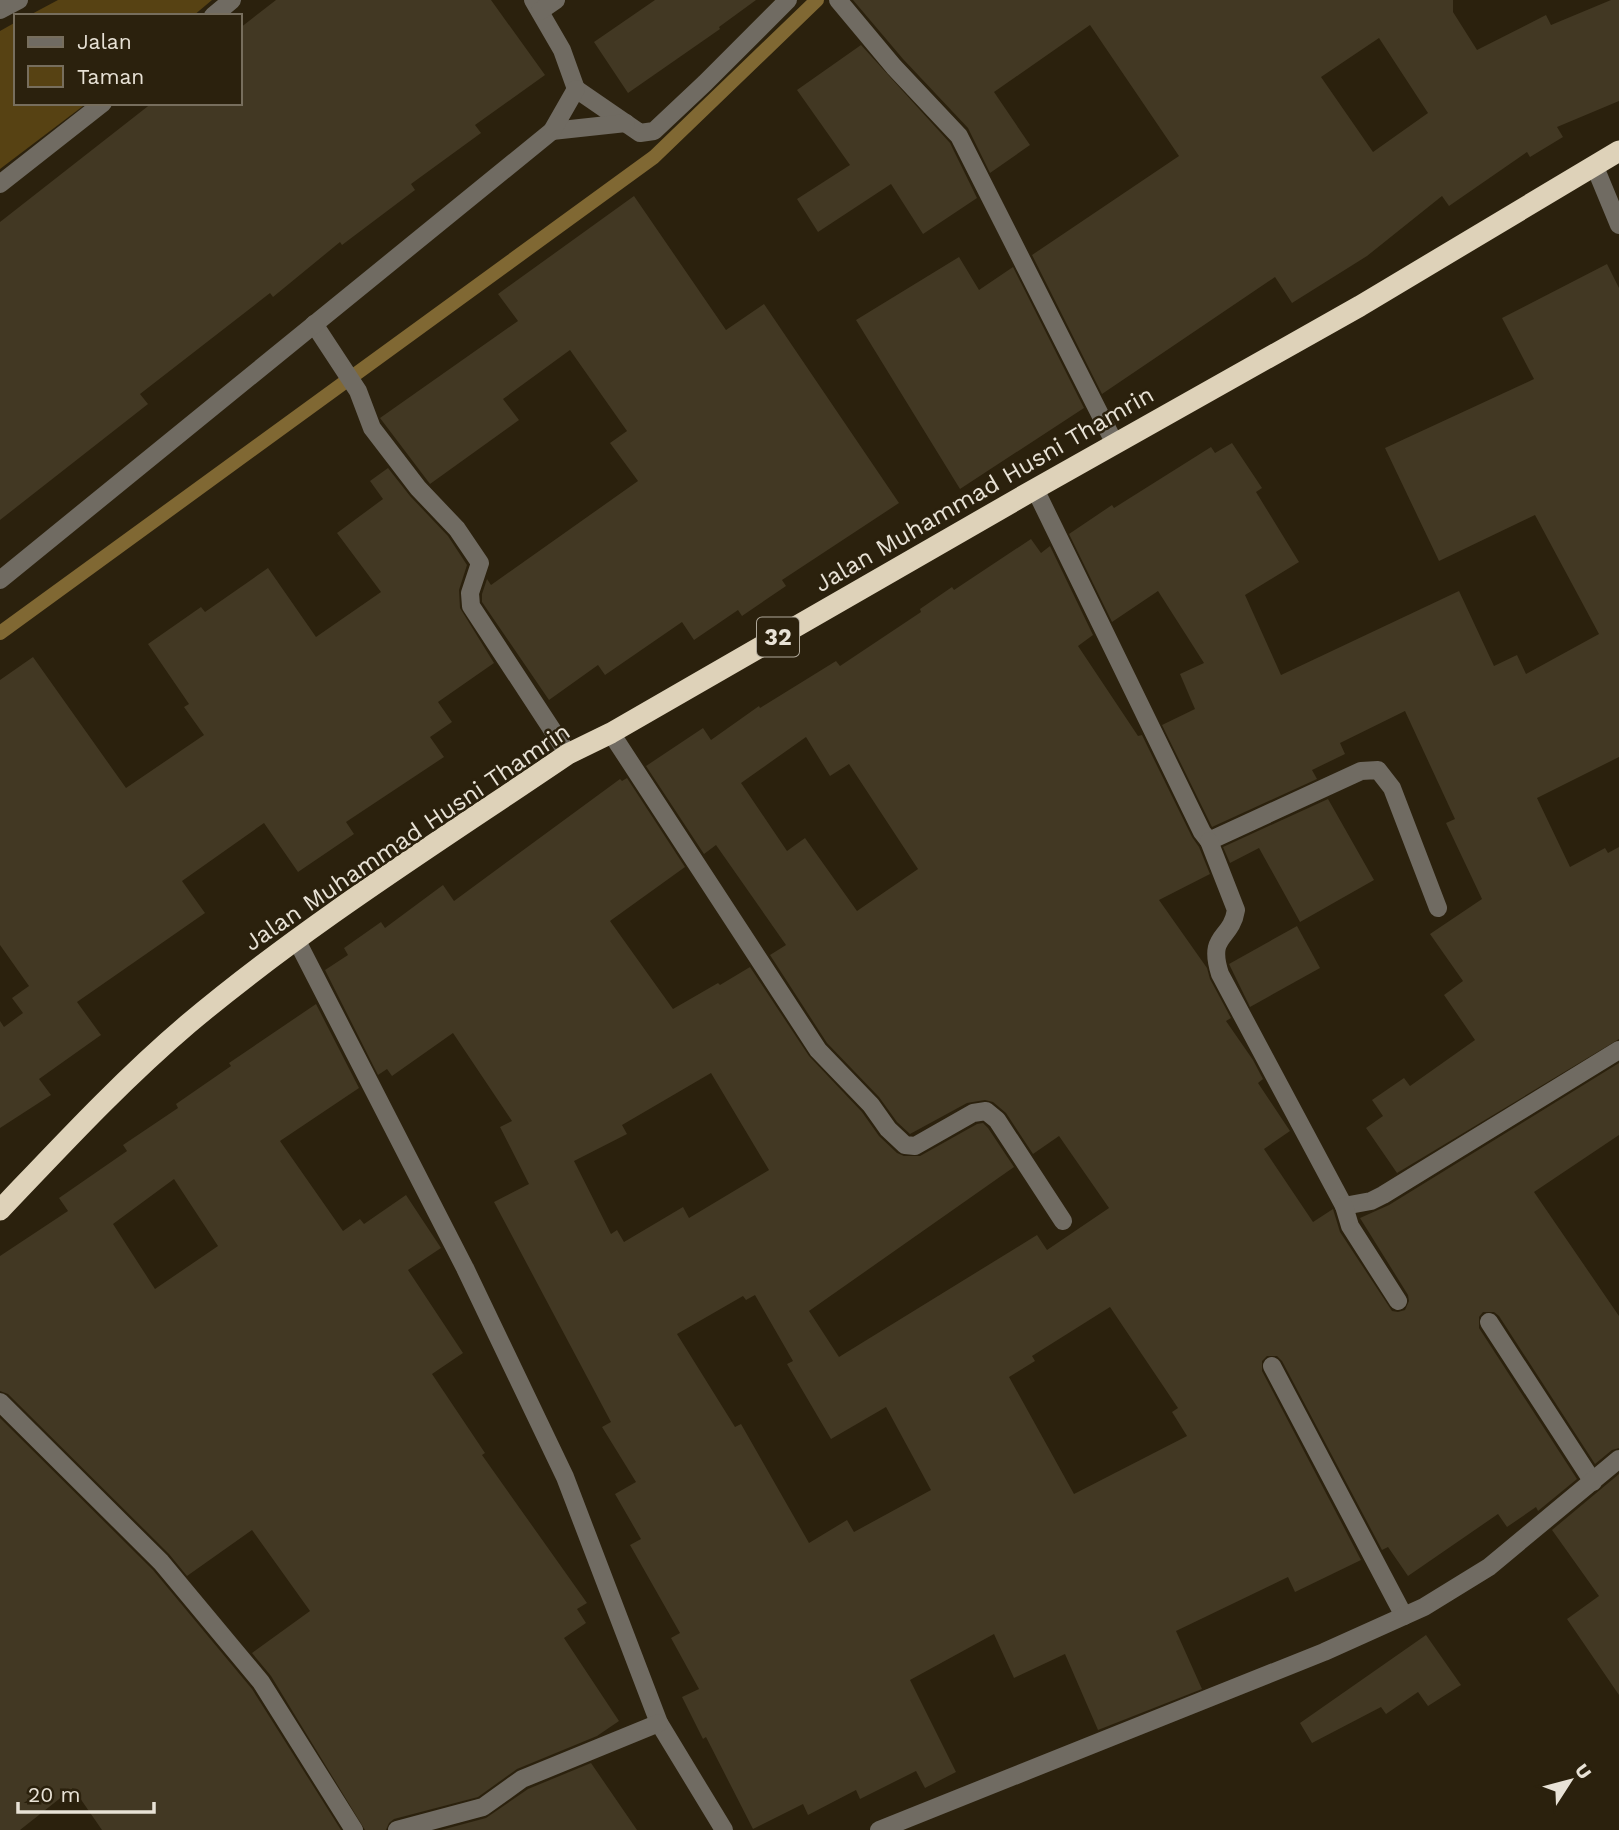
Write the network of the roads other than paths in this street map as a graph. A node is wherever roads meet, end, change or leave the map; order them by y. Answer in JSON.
{"nodes":[{"id":1,"x":19,"y":0,"type":"edge"},
{"id":2,"x":232,"y":0,"type":"edge"},
{"id":3,"x":556,"y":0,"type":"edge"},
{"id":4,"x":788,"y":0,"type":"edge"},
{"id":5,"x":839,"y":1,"type":"edge"},
{"id":6,"x":536,"y":6,"type":"edge"},
{"id":7,"x":0,"y":10,"type":"edge"},
{"id":8,"x":215,"y":14,"type":"edge"},
{"id":9,"x":576,"y":89,"type":"junction"},
{"id":10,"x":100,"y":105,"type":"edge"},
{"id":11,"x":626,"y":123,"type":"junction"},
{"id":12,"x":552,"y":131,"type":"junction"},
{"id":13,"x":1619,"y":152,"type":"edge"},
{"id":14,"x":1595,"y":167,"type":"junction"},
{"id":15,"x":0,"y":184,"type":"edge"},
{"id":16,"x":1619,"y":225,"type":"edge"},
{"id":17,"x":314,"y":324,"type":"junction"},
{"id":18,"x":1115,"y":444,"type":"junction"},
{"id":19,"x":1035,"y":489,"type":"junction"},
{"id":20,"x":0,"y":580,"type":"edge"},
{"id":21,"x":611,"y":733,"type":"junction"},
{"id":22,"x":568,"y":754,"type":"junction"},
{"id":23,"x":1209,"y":841,"type":"junction"},
{"id":24,"x":1438,"y":908,"type":"dead end"},
{"id":25,"x":296,"y":939,"type":"junction"},
{"id":26,"x":1619,"y":1049,"type":"edge"},
{"id":27,"x":1344,"y":1206,"type":"junction"},
{"id":28,"x":0,"y":1210,"type":"edge"},
{"id":29,"x":1063,"y":1221,"type":"dead end"},
{"id":30,"x":1398,"y":1301,"type":"dead end"},
{"id":31,"x":1489,"y":1322,"type":"dead end"},
{"id":32,"x":1272,"y":1366,"type":"dead end"},
{"id":33,"x":0,"y":1402,"type":"edge"},
{"id":34,"x":1619,"y":1459,"type":"edge"},
{"id":35,"x":1593,"y":1482,"type":"junction"},
{"id":36,"x":1404,"y":1616,"type":"junction"},
{"id":37,"x":659,"y":1723,"type":"junction"},
{"id":38,"x":354,"y":1830,"type":"edge"},
{"id":39,"x":397,"y":1830,"type":"edge"},
{"id":40,"x":724,"y":1830,"type":"edge"},
{"id":41,"x":879,"y":1830,"type":"edge"}],
"edges":[{"from":1,"to":7,"type":"street"},
{"from":2,"to":8,"type":"street"},
{"from":3,"to":6,"type":"street"},
{"from":4,"to":11,"type":"street"},
{"from":5,"to":18,"type":"street"},
{"from":6,"to":9,"type":"street"},
{"from":9,"to":11,"type":"street"},
{"from":9,"to":12,"type":"street"},
{"from":10,"to":15,"type":"street"},
{"from":11,"to":12,"type":"street"},
{"from":12,"to":17,"type":"street"},
{"from":13,"to":14,"type":"highway","name":"Jalan Muhammad Husni Thamrin","number":"32"},
{"from":14,"to":16,"type":"street"},
{"from":14,"to":18,"type":"highway","name":"Jalan Muhammad Husni Thamrin","number":"32"},
{"from":17,"to":20,"type":"street"},
{"from":17,"to":22,"type":"street"},
{"from":18,"to":19,"type":"highway","name":"Jalan Muhammad Husni Thamrin","number":"32"},
{"from":19,"to":21,"type":"highway","name":"Jalan Muhammad Husni Thamrin","number":"32"},
{"from":19,"to":23,"type":"street"},
{"from":21,"to":22,"type":"highway","name":"Jalan Muhammad Husni Thamrin","number":"32"},
{"from":21,"to":29,"type":"street"},
{"from":22,"to":25,"type":"highway","name":"Jalan Muhammad Husni Thamrin","number":"32"},
{"from":23,"to":24,"type":"street"},
{"from":23,"to":27,"type":"street"},
{"from":25,"to":28,"type":"highway","name":"Jalan Muhammad Husni Thamrin","number":"32"},
{"from":25,"to":37,"type":"street"},
{"from":26,"to":27,"type":"street"},
{"from":27,"to":30,"type":"street"},
{"from":31,"to":35,"type":"street"},
{"from":32,"to":36,"type":"street"},
{"from":33,"to":38,"type":"street"},
{"from":34,"to":35,"type":"street"},
{"from":35,"to":36,"type":"street"},
{"from":36,"to":41,"type":"street"},
{"from":37,"to":39,"type":"street"},
{"from":37,"to":40,"type":"street"}]}
